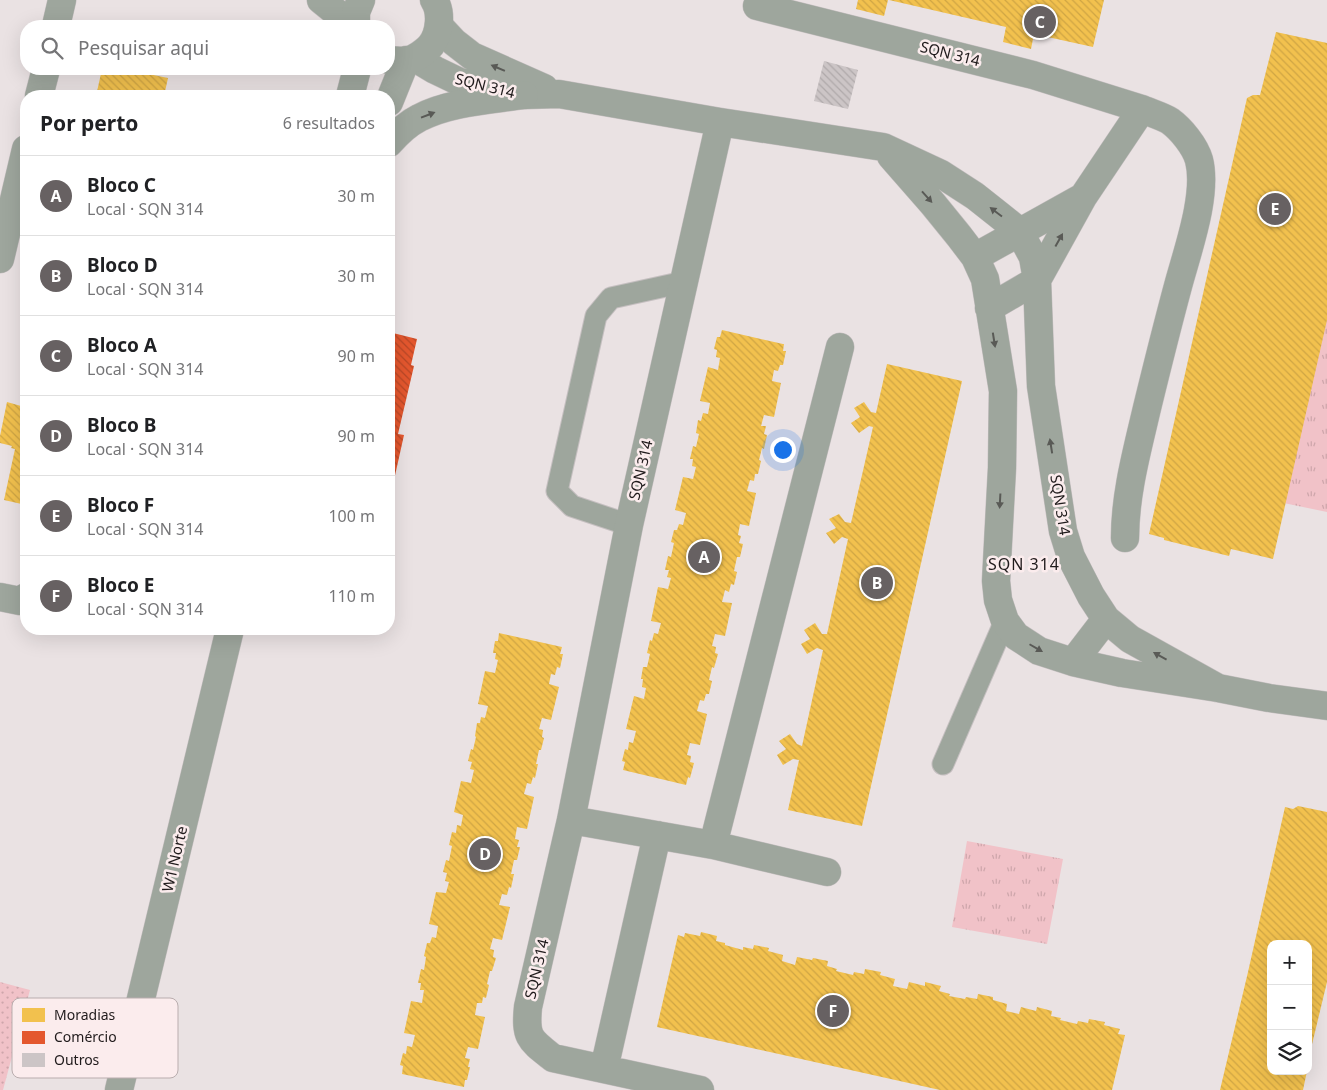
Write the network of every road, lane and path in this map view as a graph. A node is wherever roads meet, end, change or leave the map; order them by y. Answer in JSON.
{"nodes":[{"id":1,"x":62,"y":0,"type":"edge"},
{"id":2,"x":322,"y":0,"type":"edge"},
{"id":3,"x":360,"y":0,"type":"edge"},
{"id":4,"x":756,"y":6,"type":"dead end"},
{"id":5,"x":438,"y":8,"type":"edge"},
{"id":6,"x":57,"y":20,"type":"edge"},
{"id":7,"x":347,"y":20,"type":"edge"},
{"id":8,"x":355,"y":20,"type":"edge"},
{"id":9,"x":403,"y":59,"type":"edge"},
{"id":10,"x":44,"y":75,"type":"edge"},
{"id":11,"x":355,"y":75,"type":"edge"},
{"id":12,"x":41,"y":90,"type":"edge"},
{"id":13,"x":352,"y":90,"type":"edge"},
{"id":14,"x":393,"y":90,"type":"edge"},
{"id":15,"x":559,"y":94,"type":"junction"},
{"id":16,"x":524,"y":95,"type":"junction"},
{"id":17,"x":1142,"y":109,"type":"junction"},
{"id":18,"x":720,"y":122,"type":"junction"},
{"id":19,"x":395,"y":137,"type":"edge"},
{"id":20,"x":883,"y":147,"type":"junction"},
{"id":21,"x":20,"y":174,"type":"edge"},
{"id":22,"x":1082,"y":197,"type":"junction"},
{"id":23,"x":1019,"y":231,"type":"junction"},
{"id":24,"x":975,"y":257,"type":"junction"},
{"id":25,"x":0,"y":259,"type":"edge"},
{"id":26,"x":1037,"y":280,"type":"junction"},
{"id":27,"x":684,"y":282,"type":"junction"},
{"id":28,"x":989,"y":308,"type":"junction"},
{"id":29,"x":840,"y":347,"type":"dead end"},
{"id":30,"x":1041,"y":386,"type":"junction"},
{"id":31,"x":1002,"y":391,"type":"junction"},
{"id":32,"x":628,"y":525,"type":"junction"},
{"id":33,"x":1125,"y":538,"type":"dead end"},
{"id":34,"x":0,"y":597,"type":"edge"},
{"id":35,"x":20,"y":601,"type":"edge"},
{"id":36,"x":1106,"y":619,"type":"junction"},
{"id":37,"x":1005,"y":621,"type":"junction"},
{"id":38,"x":229,"y":635,"type":"edge"},
{"id":39,"x":1072,"y":662,"type":"junction"},
{"id":40,"x":1218,"y":688,"type":"junction"},
{"id":41,"x":1327,"y":706,"type":"edge"},
{"id":42,"x":943,"y":764,"type":"dead end"},
{"id":43,"x":571,"y":820,"type":"junction"},
{"id":44,"x":657,"y":836,"type":"junction"},
{"id":45,"x":713,"y":845,"type":"junction"},
{"id":46,"x":827,"y":872,"type":"dead end"},
{"id":47,"x":141,"y":998,"type":"edge"},
{"id":48,"x":604,"y":1069,"type":"junction"},
{"id":49,"x":700,"y":1090,"type":"edge"}],
"edges":[{"from":1,"to":6,"type":"street"},
{"from":2,"to":7,"type":"street"},
{"from":3,"to":8,"type":"street"},
{"from":4,"to":17,"type":"street","name":"SQN 314"},
{"from":5,"to":9,"type":"street"},
{"from":15,"to":5,"type":"street","name":"SQN 314","one_way":true},
{"from":9,"to":14,"type":"street"},
{"from":9,"to":16,"type":"street","name":"SQN 314"},
{"from":10,"to":12,"type":"street"},
{"from":11,"to":13,"type":"street"},
{"from":15,"to":16,"type":"street","name":"SQN 314"},
{"from":15,"to":18,"type":"street","name":"SQN 314"},
{"from":19,"to":16,"type":"street","one_way":true},
{"from":17,"to":22,"type":"street"},
{"from":17,"to":33,"type":"street","name":"SQN 314"},
{"from":18,"to":20,"type":"street","name":"SQN 314"},
{"from":18,"to":27,"type":"street","name":"SQN 314"},
{"from":23,"to":20,"type":"street","name":"SQN 314","one_way":true},
{"from":20,"to":24,"type":"street","name":"SQN 314","one_way":true},
{"from":21,"to":25,"type":"street"},
{"from":22,"to":23,"type":"street"},
{"from":26,"to":22,"type":"street","one_way":true},
{"from":23,"to":24,"type":"street"},
{"from":23,"to":26,"type":"street","name":"SQN 314"},
{"from":24,"to":28,"type":"street","name":"SQN 314"},
{"from":26,"to":28,"type":"street"},
{"from":26,"to":30,"type":"street","name":"SQN 314"},
{"from":27,"to":32,"type":"street","name":"SQN 314"},
{"from":27,"to":32,"type":"lane"},
{"from":28,"to":31,"type":"street","name":"SQN 314","one_way":true},
{"from":29,"to":45,"type":"street"},
{"from":30,"to":31,"type":"street"},
{"from":36,"to":30,"type":"street","name":"SQN 314","one_way":true},
{"from":31,"to":37,"type":"street","name":"SQN 314","one_way":true},
{"from":32,"to":43,"type":"street","name":"SQN 314"},
{"from":34,"to":35,"type":"street"},
{"from":36,"to":39,"type":"street"},
{"from":40,"to":36,"type":"street","name":"SQN 314","one_way":true},
{"from":37,"to":39,"type":"street","name":"SQN 314","one_way":true},
{"from":37,"to":42,"type":"lane"},
{"from":38,"to":47,"type":"street","name":"W1 Norte"},
{"from":39,"to":40,"type":"street","name":"SQN 314"},
{"from":40,"to":41,"type":"street","name":"SQN 314"},
{"from":43,"to":44,"type":"street"},
{"from":43,"to":48,"type":"street","name":"SQN 314"},
{"from":44,"to":45,"type":"street"},
{"from":44,"to":48,"type":"street"},
{"from":45,"to":46,"type":"street"},
{"from":48,"to":49,"type":"street","name":"SQN 314"}]}
